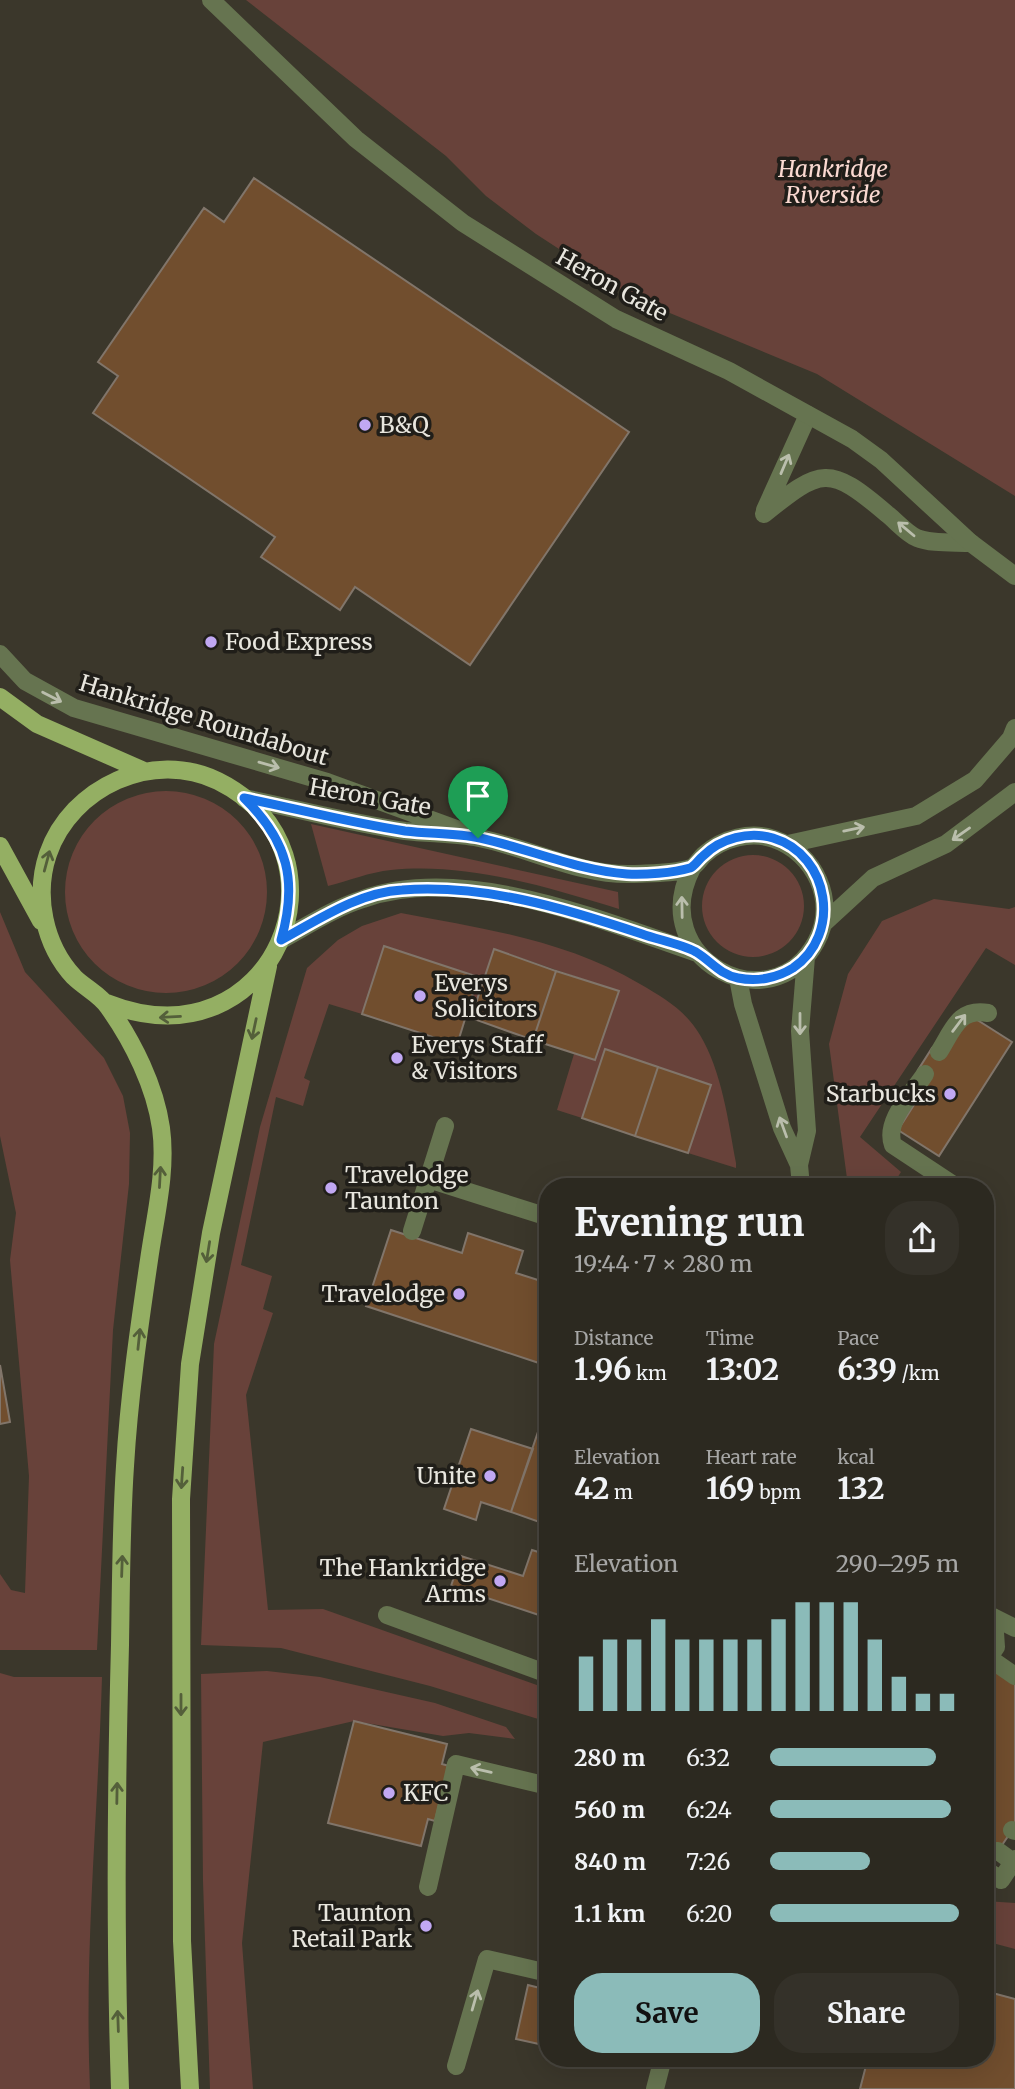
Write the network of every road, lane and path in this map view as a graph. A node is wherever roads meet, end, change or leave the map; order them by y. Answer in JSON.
{"nodes":[{"id":1,"x":211,"y":0,"type":"edge"},
{"id":2,"x":808,"y":415,"type":"junction"},
{"id":3,"x":971,"y":543,"type":"junction"},
{"id":4,"x":1015,"y":576,"type":"edge"},
{"id":5,"x":0,"y":654,"type":"edge"},
{"id":6,"x":0,"y":697,"type":"edge"},
{"id":7,"x":1015,"y":728,"type":"edge"},
{"id":8,"x":144,"y":771,"type":"junction"},
{"id":9,"x":1015,"y":792,"type":"edge"},
{"id":10,"x":244,"y":798,"type":"junction"},
{"id":11,"x":478,"y":838,"type":"junction"},
{"id":12,"x":788,"y":844,"type":"junction"},
{"id":13,"x":0,"y":846,"type":"edge"},
{"id":14,"x":692,"y":868,"type":"junction"},
{"id":15,"x":823,"y":924,"type":"junction"},
{"id":16,"x":48,"y":934,"type":"junction"},
{"id":17,"x":281,"y":940,"type":"junction"},
{"id":18,"x":697,"y":953,"type":"junction"},
{"id":19,"x":806,"y":957,"type":"junction"},
{"id":20,"x":268,"y":963,"type":"junction"},
{"id":21,"x":738,"y":978,"type":"junction"},
{"id":22,"x":107,"y":1003,"type":"junction"},
{"id":23,"x":988,"y":1013,"type":"dead end"},
{"id":24,"x":939,"y":1052,"type":"dead end"},
{"id":25,"x":925,"y":1074,"type":"dead end"},
{"id":26,"x":444,"y":1126,"type":"dead end"},
{"id":27,"x":799,"y":1165,"type":"junction"},
{"id":28,"x":800,"y":1178,"type":"edge"},
{"id":29,"x":943,"y":1178,"type":"edge"},
{"id":30,"x":428,"y":1179,"type":"junction"},
{"id":31,"x":539,"y":1214,"type":"edge"},
{"id":32,"x":412,"y":1231,"type":"dead end"},
{"id":33,"x":387,"y":1615,"type":"dead end"},
{"id":34,"x":994,"y":1617,"type":"edge"},
{"id":35,"x":1015,"y":1628,"type":"edge"},
{"id":36,"x":994,"y":1670,"type":"edge"},
{"id":37,"x":539,"y":1671,"type":"edge"},
{"id":38,"x":1015,"y":1675,"type":"edge"},
{"id":39,"x":539,"y":1784,"type":"edge"},
{"id":40,"x":998,"y":1852,"type":"dead end"},
{"id":41,"x":1014,"y":1861,"type":"edge"},
{"id":42,"x":994,"y":1875,"type":"edge"},
{"id":43,"x":428,"y":1887,"type":"dead end"},
{"id":44,"x":539,"y":1971,"type":"edge"},
{"id":45,"x":456,"y":2066,"type":"dead end"},
{"id":46,"x":661,"y":2067,"type":"edge"},
{"id":47,"x":120,"y":2089,"type":"edge"},
{"id":48,"x":190,"y":2089,"type":"edge"},
{"id":49,"x":655,"y":2089,"type":"edge"}],
"edges":[{"from":1,"to":2,"type":"street","name":"Heron Gate"},
{"from":2,"to":3,"type":"street","name":"Heron Gate"},
{"from":3,"to":2,"type":"street","one_way":true},
{"from":3,"to":4,"type":"street","name":"Heron Gate"},
{"from":5,"to":11,"type":"street","name":"Hankridge Roundabout","one_way":true},
{"from":6,"to":8,"type":"main road"},
{"from":12,"to":7,"type":"street","one_way":true},
{"from":8,"to":10,"type":"main road"},
{"from":16,"to":8,"type":"main road","one_way":true},
{"from":9,"to":15,"type":"street","one_way":true},
{"from":10,"to":11,"type":"street","name":"Heron Gate"},
{"from":10,"to":17,"type":"main road"},
{"from":11,"to":14,"type":"street","name":"Heron Gate"},
{"from":12,"to":14,"type":"street"},
{"from":12,"to":15,"type":"street"},
{"from":13,"to":16,"type":"main road"},
{"from":18,"to":14,"type":"street","one_way":true},
{"from":15,"to":19,"type":"street"},
{"from":16,"to":22,"type":"main road"},
{"from":17,"to":18,"type":"street"},
{"from":17,"to":20,"type":"main road"},
{"from":18,"to":21,"type":"street"},
{"from":19,"to":21,"type":"street"},
{"from":19,"to":27,"type":"street","one_way":true},
{"from":20,"to":22,"type":"main road","one_way":true},
{"from":20,"to":48,"type":"main road","one_way":true},
{"from":27,"to":21,"type":"street","one_way":true},
{"from":47,"to":22,"type":"main road","one_way":true},
{"from":24,"to":23,"type":"street","one_way":true},
{"from":25,"to":29,"type":"street"},
{"from":26,"to":30,"type":"street"},
{"from":27,"to":28,"type":"street"},
{"from":30,"to":31,"type":"street"},
{"from":30,"to":32,"type":"street"},
{"from":33,"to":37,"type":"street"},
{"from":34,"to":35,"type":"street"},
{"from":36,"to":38,"type":"street"},
{"from":39,"to":43,"type":"street","one_way":true},
{"from":40,"to":41,"type":"street"},
{"from":41,"to":42,"type":"street"},
{"from":45,"to":44,"type":"street","one_way":true},
{"from":46,"to":49,"type":"street"}]}
